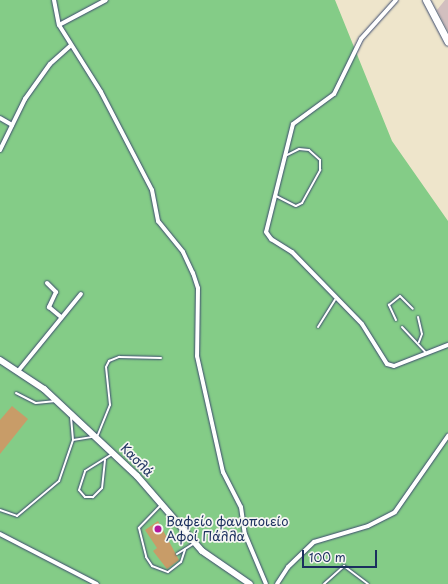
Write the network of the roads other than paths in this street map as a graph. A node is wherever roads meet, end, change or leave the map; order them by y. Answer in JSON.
{"nodes":[{"id":1,"x":54,"y":0,"type":"edge"},
{"id":2,"x":106,"y":0,"type":"edge"},
{"id":3,"x":396,"y":0,"type":"edge"},
{"id":4,"x":426,"y":0,"type":"edge"},
{"id":5,"x":59,"y":25,"type":"junction"},
{"id":6,"x":448,"y":42,"type":"edge"},
{"id":7,"x":70,"y":46,"type":"junction"},
{"id":8,"x":0,"y":118,"type":"edge"},
{"id":9,"x":12,"y":125,"type":"junction"},
{"id":10,"x":0,"y":150,"type":"edge"},
{"id":11,"x":287,"y":155,"type":"junction"},
{"id":12,"x":276,"y":196,"type":"junction"},
{"id":13,"x":47,"y":283,"type":"dead end"},
{"id":14,"x":81,"y":294,"type":"dead end"},
{"id":15,"x":335,"y":300,"type":"junction"},
{"id":16,"x":413,"y":309,"type":"dead end"},
{"id":17,"x":61,"y":317,"type":"junction"},
{"id":18,"x":418,"y":317,"type":"dead end"},
{"id":19,"x":396,"y":320,"type":"dead end"},
{"id":20,"x":318,"y":327,"type":"dead end"},
{"id":21,"x":402,"y":327,"type":"dead end"},
{"id":22,"x":419,"y":342,"type":"junction"},
{"id":23,"x":448,"y":346,"type":"edge"},
{"id":24,"x":424,"y":352,"type":"junction"},
{"id":25,"x":161,"y":358,"type":"dead end"},
{"id":26,"x":0,"y":360,"type":"edge"},
{"id":27,"x":19,"y":370,"type":"junction"},
{"id":28,"x":16,"y":393,"type":"dead end"},
{"id":29,"x":57,"y":401,"type":"junction"},
{"id":30,"x":70,"y":413,"type":"junction"},
{"id":31,"x":448,"y":436,"type":"edge"},
{"id":32,"x":97,"y":438,"type":"junction"},
{"id":33,"x":73,"y":440,"type":"junction"},
{"id":34,"x":113,"y":452,"type":"junction"},
{"id":35,"x":104,"y":460,"type":"junction"},
{"id":36,"x":162,"y":505,"type":"junction"},
{"id":37,"x":0,"y":510,"type":"edge"},
{"id":38,"x":0,"y":534,"type":"edge"},
{"id":39,"x":194,"y":543,"type":"junction"},
{"id":40,"x":185,"y":550,"type":"junction"},
{"id":41,"x":177,"y":554,"type":"dead end"},
{"id":42,"x":98,"y":584,"type":"edge"},
{"id":43,"x":250,"y":584,"type":"edge"},
{"id":44,"x":266,"y":584,"type":"edge"},
{"id":45,"x":277,"y":584,"type":"edge"},
{"id":46,"x":324,"y":584,"type":"edge"},
{"id":47,"x":368,"y":584,"type":"edge"}],
"edges":[{"from":1,"to":5,"type":"street"},
{"from":2,"to":5,"type":"street"},
{"from":3,"to":11,"type":"street"},
{"from":4,"to":6,"type":"main road"},
{"from":5,"to":7,"type":"street"},
{"from":7,"to":9,"type":"street"},
{"from":7,"to":44,"type":"street"},
{"from":8,"to":9,"type":"street"},
{"from":9,"to":10,"type":"street"},
{"from":11,"to":12,"type":"street"},
{"from":11,"to":12,"type":"lane"},
{"from":12,"to":15,"type":"street"},
{"from":13,"to":17,"type":"street"},
{"from":14,"to":17,"type":"street"},
{"from":15,"to":20,"type":"lane"},
{"from":15,"to":24,"type":"street"},
{"from":16,"to":19,"type":"lane"},
{"from":17,"to":27,"type":"street"},
{"from":18,"to":22,"type":"lane"},
{"from":21,"to":22,"type":"lane"},
{"from":22,"to":24,"type":"lane"},
{"from":23,"to":24,"type":"street"},
{"from":25,"to":32,"type":"lane"},
{"from":26,"to":27,"type":"street","name":"Κασλά"},
{"from":27,"to":29,"type":"street","name":"Κασλά"},
{"from":28,"to":29,"type":"lane"},
{"from":29,"to":30,"type":"street","name":"Κασλά"},
{"from":30,"to":32,"type":"street","name":"Κασλά"},
{"from":30,"to":33,"type":"lane"},
{"from":31,"to":45,"type":"street"},
{"from":32,"to":33,"type":"lane"},
{"from":32,"to":34,"type":"street","name":"Κασλά"},
{"from":33,"to":37,"type":"lane"},
{"from":34,"to":35,"type":"lane"},
{"from":34,"to":36,"type":"street","name":"Κασλά"},
{"from":35,"to":35,"type":"lane"},
{"from":36,"to":39,"type":"street","name":"Κασλά"},
{"from":36,"to":40,"type":"lane"},
{"from":38,"to":42,"type":"street"},
{"from":39,"to":40,"type":"lane"},
{"from":39,"to":43,"type":"street","name":"Κασλά"},
{"from":40,"to":41,"type":"lane"},
{"from":46,"to":47,"type":"lane"}]}
